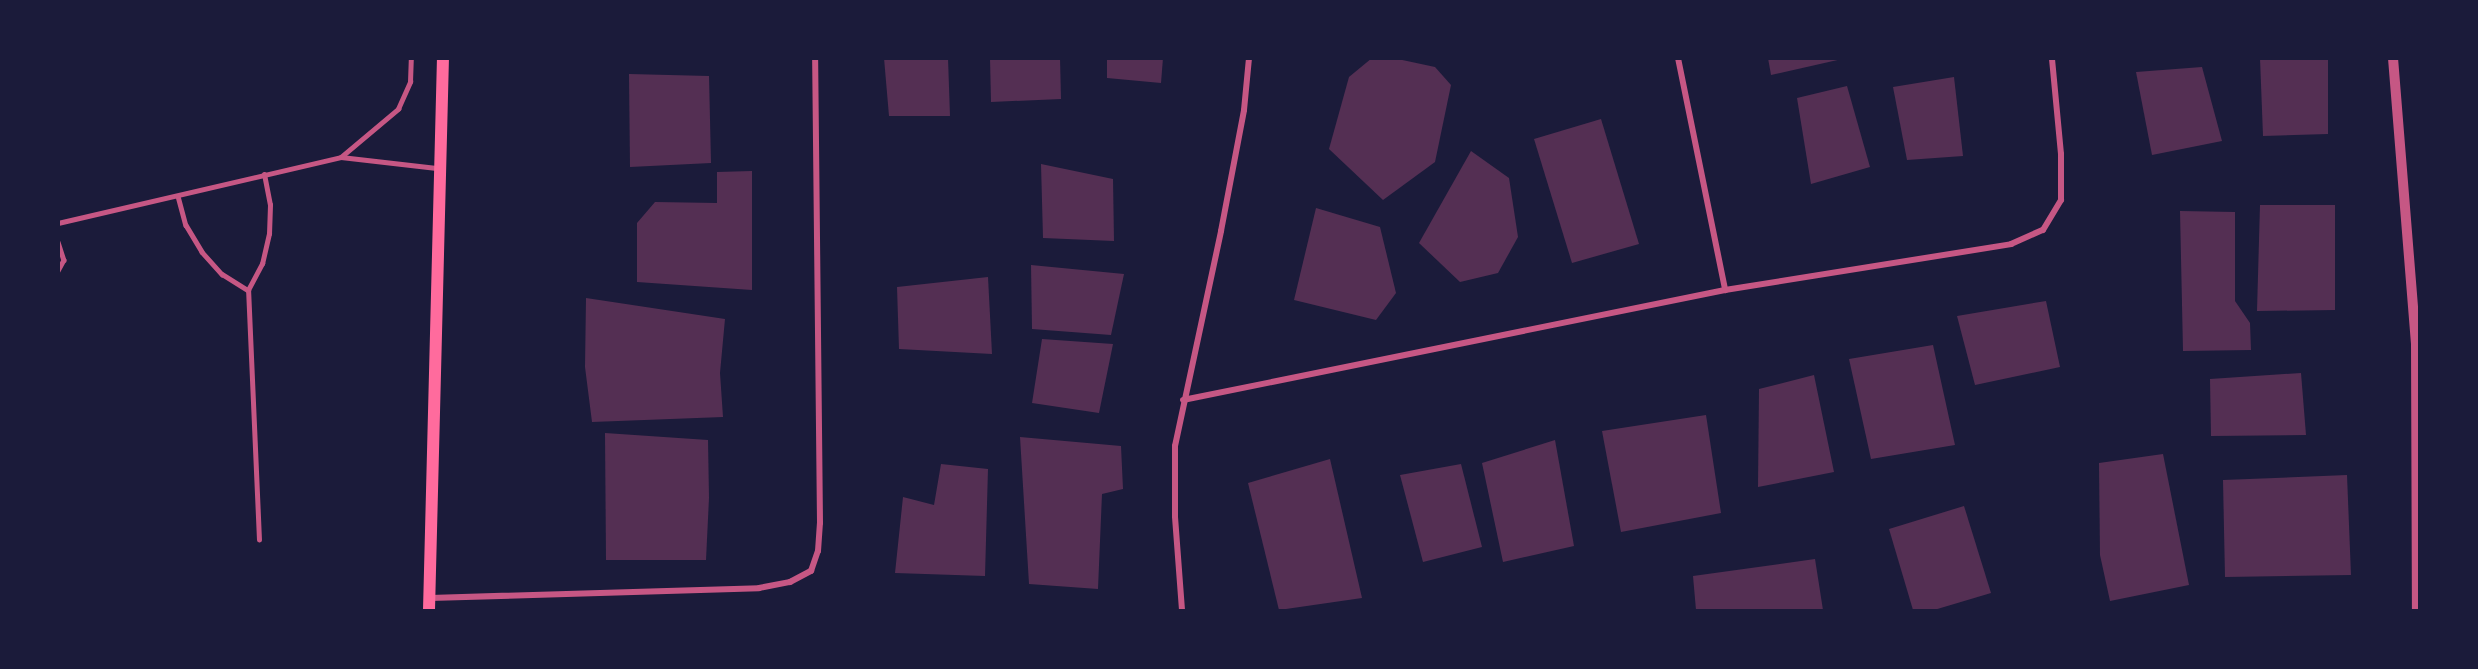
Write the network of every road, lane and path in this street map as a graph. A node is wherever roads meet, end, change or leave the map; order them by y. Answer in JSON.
{"nodes":[{"id":1,"x":411,"y":58,"type":"edge"},
{"id":2,"x":443,"y":58,"type":"edge"},
{"id":3,"x":815,"y":58,"type":"edge"},
{"id":4,"x":1249,"y":58,"type":"edge"},
{"id":5,"x":1678,"y":58,"type":"edge"},
{"id":6,"x":2052,"y":58,"type":"edge"},
{"id":7,"x":2393,"y":58,"type":"edge"},
{"id":8,"x":341,"y":157,"type":"junction"},
{"id":9,"x":441,"y":168,"type":"junction"},
{"id":10,"x":264,"y":175,"type":"junction"},
{"id":11,"x":178,"y":196,"type":"junction"},
{"id":12,"x":58,"y":223,"type":"edge"},
{"id":13,"x":58,"y":242,"type":"edge"},
{"id":14,"x":58,"y":271,"type":"edge"},
{"id":15,"x":248,"y":290,"type":"junction"},
{"id":16,"x":1725,"y":290,"type":"junction"},
{"id":17,"x":1183,"y":400,"type":"junction"},
{"id":18,"x":259,"y":540,"type":"dead end"},
{"id":19,"x":430,"y":604,"type":"edge"},
{"id":20,"x":1182,"y":610,"type":"edge"},
{"id":21,"x":2417,"y":610,"type":"edge"}],
"edges":[{"from":1,"to":8,"type":"lane"},
{"from":2,"to":9,"type":"main road"},
{"from":3,"to":19,"type":"street"},
{"from":4,"to":17,"type":"street"},
{"from":5,"to":16,"type":"street"},
{"from":6,"to":16,"type":"street"},
{"from":7,"to":21,"type":"street"},
{"from":8,"to":9,"type":"lane"},
{"from":8,"to":10,"type":"lane"},
{"from":9,"to":19,"type":"main road"},
{"from":10,"to":11,"type":"lane"},
{"from":10,"to":15,"type":"lane"},
{"from":11,"to":12,"type":"lane"},
{"from":11,"to":15,"type":"lane"},
{"from":13,"to":14,"type":"lane"},
{"from":15,"to":18,"type":"lane"},
{"from":16,"to":17,"type":"street"},
{"from":17,"to":20,"type":"street"}]}
